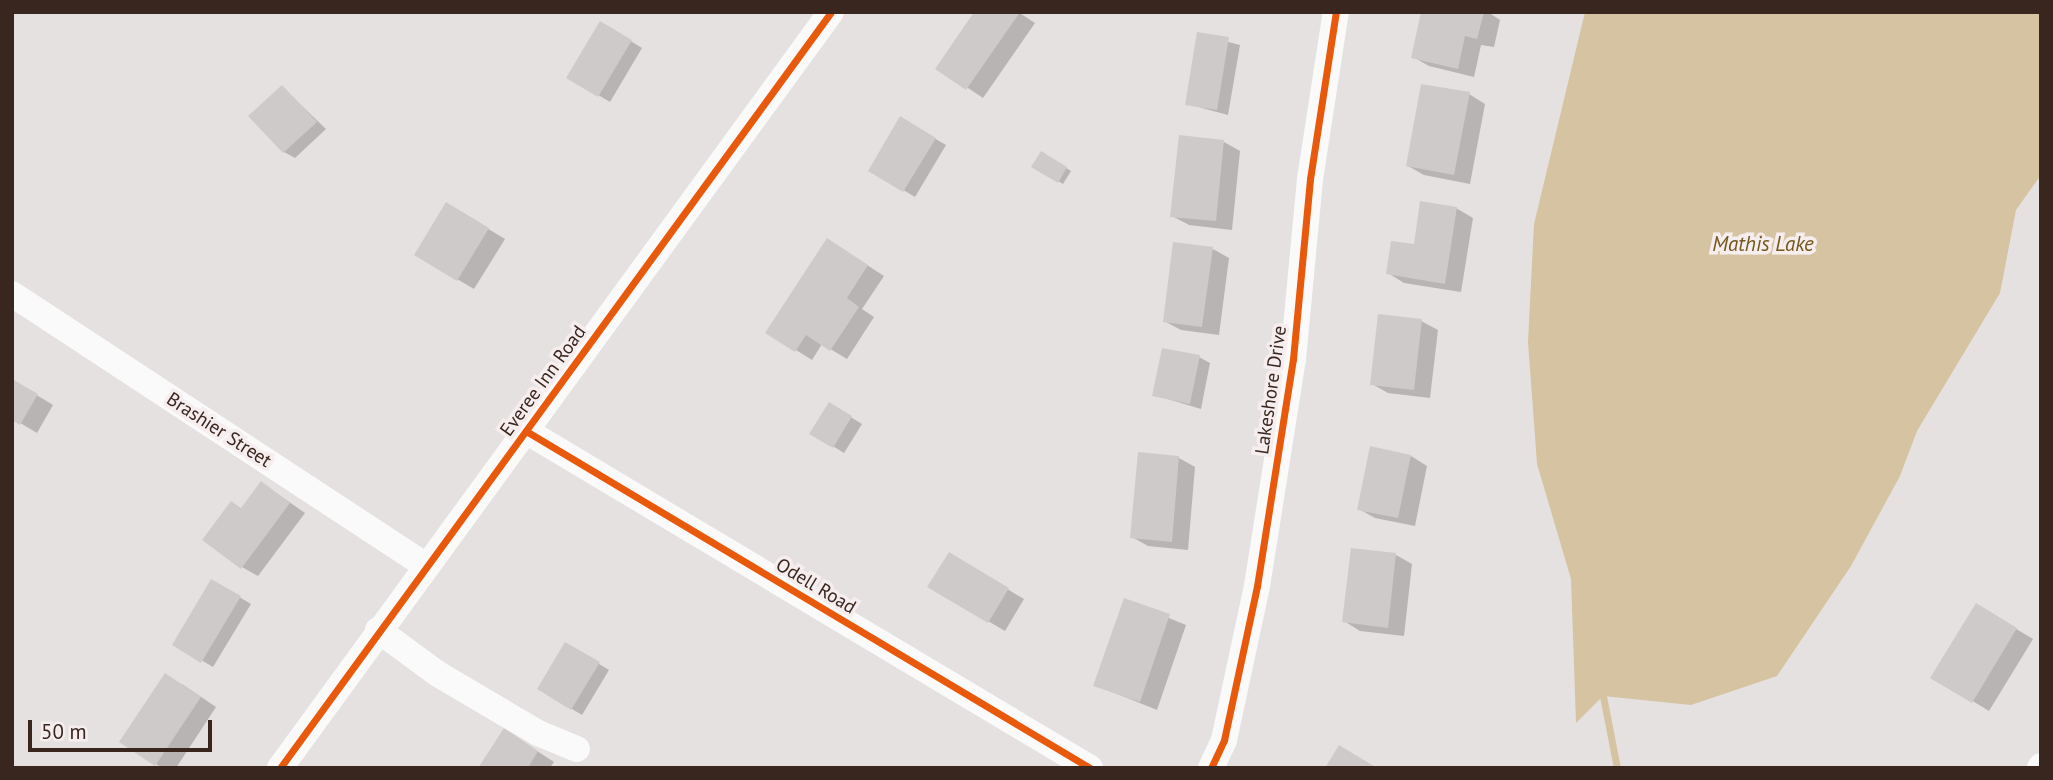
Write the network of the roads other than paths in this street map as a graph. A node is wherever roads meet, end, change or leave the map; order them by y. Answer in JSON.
{"nodes":[{"id":1,"x":831,"y":12,"type":"edge"},
{"id":2,"x":1336,"y":12,"type":"edge"},
{"id":3,"x":12,"y":294,"type":"edge"},
{"id":4,"x":526,"y":431,"type":"junction"},
{"id":5,"x":425,"y":565,"type":"junction"},
{"id":6,"x":378,"y":630,"type":"junction"},
{"id":7,"x":577,"y":749,"type":"dead end"},
{"id":8,"x":280,"y":768,"type":"edge"},
{"id":9,"x":1090,"y":768,"type":"edge"},
{"id":10,"x":1211,"y":768,"type":"edge"}],
"edges":[{"from":1,"to":4,"type":"street","name":"Everee Inn Road"},
{"from":2,"to":10,"type":"street","name":"Lakeshore Drive"},
{"from":3,"to":5,"type":"street","name":"Brashier Street"},
{"from":4,"to":5,"type":"street","name":"Everee Inn Road"},
{"from":4,"to":9,"type":"street","name":"Odell Road"},
{"from":5,"to":6,"type":"street","name":"Everee Inn Road"},
{"from":6,"to":7,"type":"street"},
{"from":6,"to":8,"type":"street","name":"Everee Inn Road"}]}
